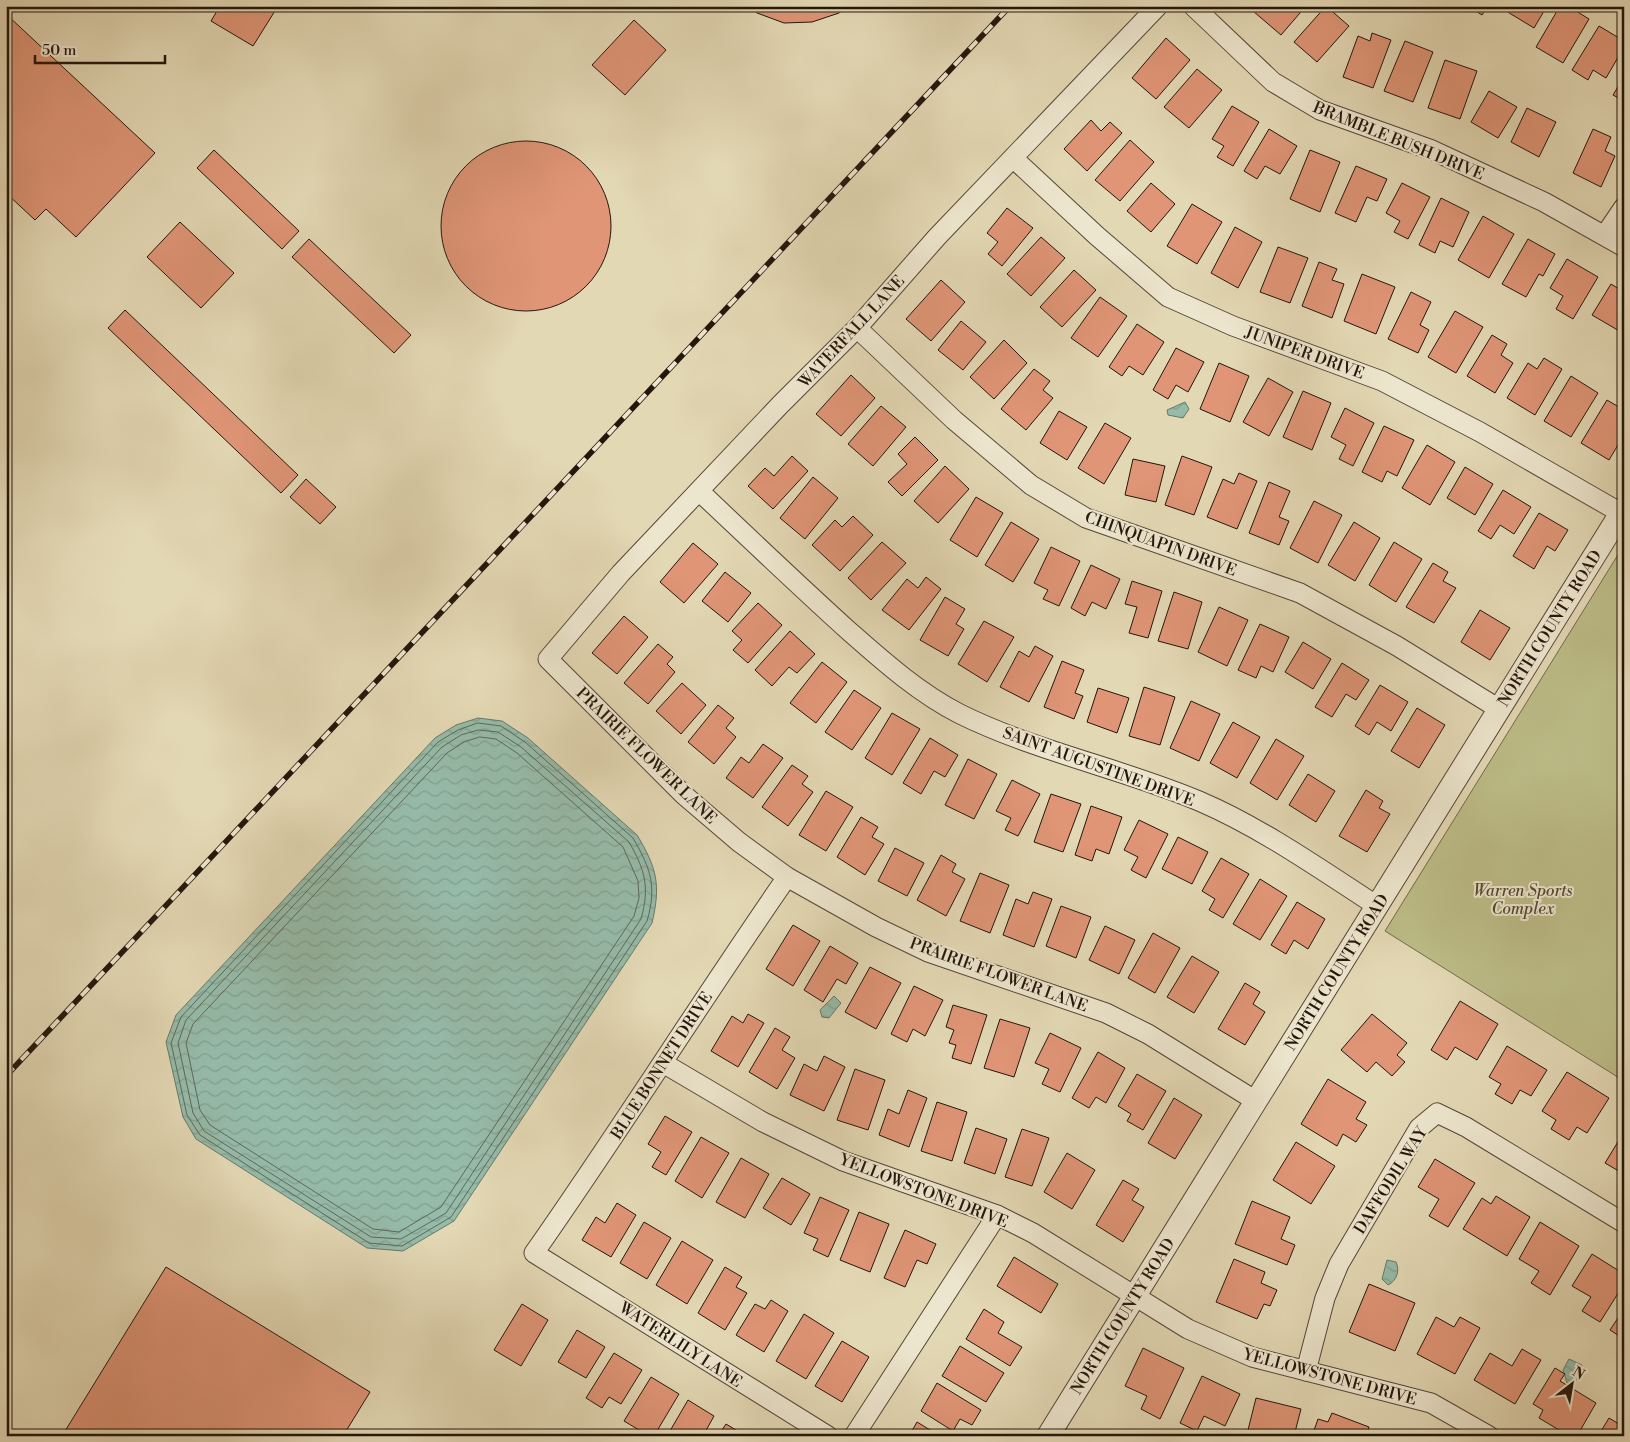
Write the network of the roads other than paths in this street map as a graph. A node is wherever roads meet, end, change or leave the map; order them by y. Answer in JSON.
{"nodes":[{"id":1,"x":1158,"y":6,"type":"edge"},
{"id":2,"x":1193,"y":6,"type":"edge"},
{"id":3,"x":1014,"y":158,"type":"junction"},
{"id":4,"x":1624,"y":207,"type":"edge"},
{"id":5,"x":1605,"y":235,"type":"junction"},
{"id":6,"x":1624,"y":247,"type":"edge"},
{"id":7,"x":857,"y":328,"type":"junction"},
{"id":8,"x":700,"y":490,"type":"junction"},
{"id":9,"x":1622,"y":511,"type":"edge"},
{"id":10,"x":548,"y":659,"type":"joint"},
{"id":11,"x":1499,"y":709,"type":"junction"},
{"id":12,"x":787,"y":877,"type":"junction"},
{"id":13,"x":1377,"y":906,"type":"junction"},
{"id":14,"x":663,"y":1063,"type":"junction"},
{"id":15,"x":1256,"y":1101,"type":"junction"},
{"id":16,"x":997,"y":1215,"type":"junction"},
{"id":17,"x":1624,"y":1223,"type":"edge"},
{"id":18,"x":534,"y":1253,"type":"joint"},
{"id":19,"x":1134,"y":1297,"type":"junction"},
{"id":20,"x":1306,"y":1371,"type":"junction"},
{"id":21,"x":828,"y":1436,"type":"edge"},
{"id":22,"x":854,"y":1436,"type":"edge"},
{"id":23,"x":1048,"y":1436,"type":"edge"},
{"id":24,"x":1490,"y":1436,"type":"edge"}],
"edges":[{"from":1,"to":3,"type":"street","name":"WATERFALL LANE"},
{"from":2,"to":5,"type":"street","name":"BRAMBLE BUSH DRIVE"},
{"from":3,"to":7,"type":"street","name":"WATERFALL LANE"},
{"from":3,"to":9,"type":"street","name":"JUNIPER DRIVE"},
{"from":4,"to":5,"type":"street"},
{"from":5,"to":6,"type":"street","name":"BRAMBLE BUSH DRIVE"},
{"from":7,"to":8,"type":"street","name":"WATERFALL LANE"},
{"from":7,"to":11,"type":"street","name":"CHINQUAPIN DRIVE"},
{"from":8,"to":10,"type":"street","name":"WATERFALL LANE"},
{"from":8,"to":13,"type":"street","name":"SAINT AUGUSTINE DRIVE"},
{"from":9,"to":11,"type":"street","name":"NORTH COUNTY ROAD"},
{"from":10,"to":12,"type":"street","name":"PRAIRIE FLOWER LANE"},
{"from":11,"to":13,"type":"street","name":"NORTH COUNTY ROAD"},
{"from":12,"to":14,"type":"street","name":"BLUE BONNET DRIVE"},
{"from":12,"to":15,"type":"street","name":"PRAIRIE FLOWER LANE"},
{"from":13,"to":15,"type":"street","name":"NORTH COUNTY ROAD"},
{"from":14,"to":16,"type":"street","name":"YELLOWSTONE DRIVE"},
{"from":14,"to":18,"type":"street","name":"BLUE BONNET DRIVE"},
{"from":15,"to":19,"type":"street","name":"NORTH COUNTY ROAD"},
{"from":16,"to":19,"type":"street","name":"YELLOWSTONE DRIVE"},
{"from":16,"to":22,"type":"street"},
{"from":17,"to":20,"type":"street","name":"DAFFODIL WAY"},
{"from":18,"to":21,"type":"street","name":"WATERLILY LANE"},
{"from":19,"to":20,"type":"street","name":"YELLOWSTONE DRIVE"},
{"from":19,"to":23,"type":"street","name":"NORTH COUNTY ROAD"},
{"from":20,"to":24,"type":"street","name":"YELLOWSTONE DRIVE"}]}
